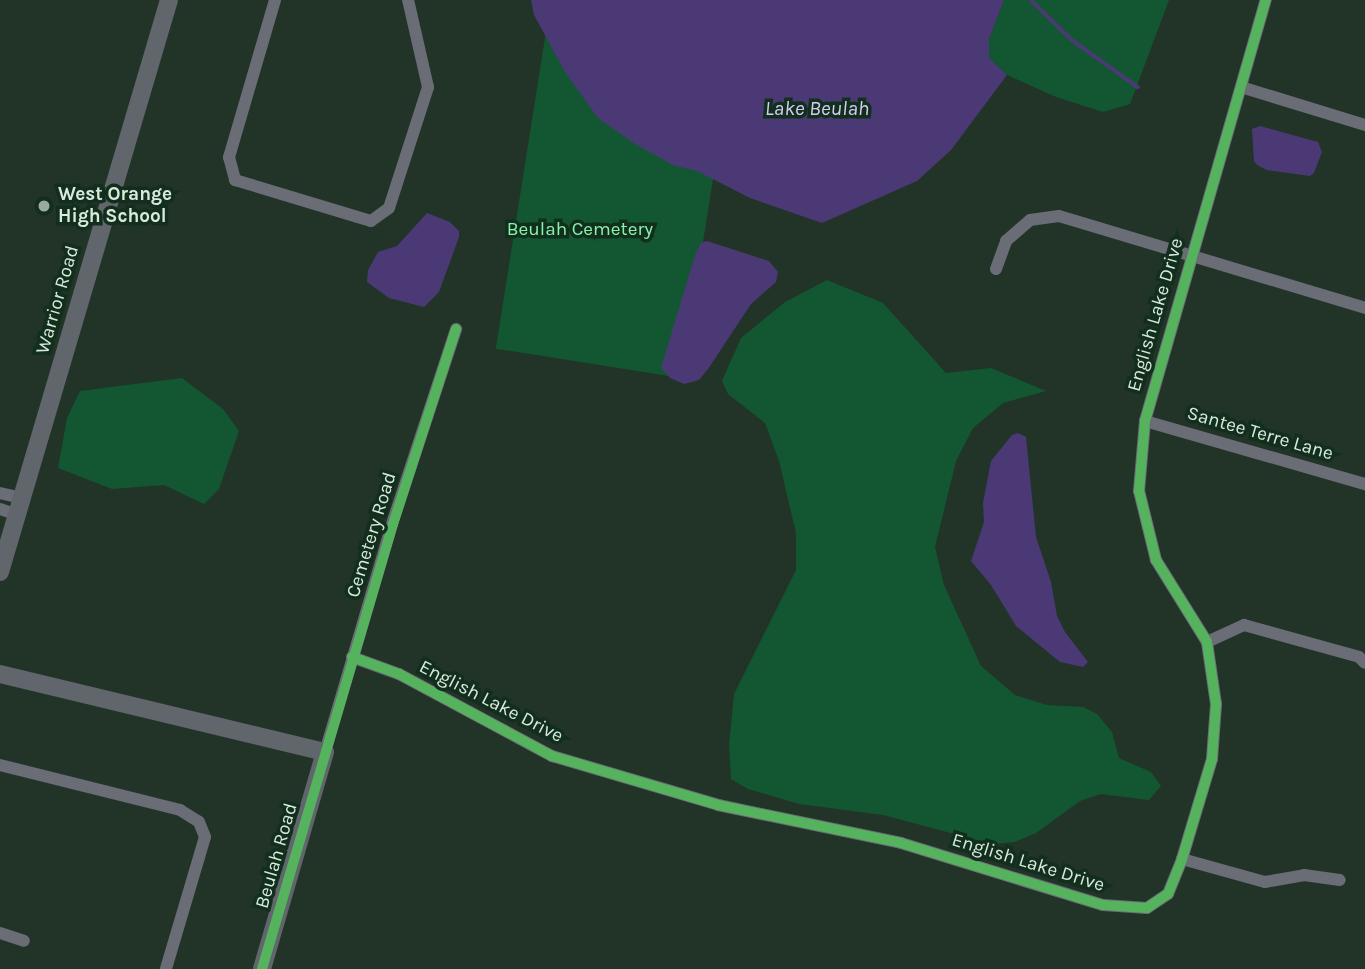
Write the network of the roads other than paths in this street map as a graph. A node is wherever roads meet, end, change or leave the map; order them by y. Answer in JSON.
{"nodes":[{"id":1,"x":169,"y":0,"type":"edge"},
{"id":2,"x":275,"y":0,"type":"edge"},
{"id":3,"x":408,"y":0,"type":"edge"},
{"id":4,"x":1266,"y":0,"type":"edge"},
{"id":5,"x":1241,"y":87,"type":"junction"},
{"id":6,"x":1365,"y":125,"type":"edge"},
{"id":7,"x":1191,"y":257,"type":"junction"},
{"id":8,"x":996,"y":269,"type":"dead end"},
{"id":9,"x":1365,"y":308,"type":"edge"},
{"id":10,"x":456,"y":329,"type":"dead end"},
{"id":11,"x":1145,"y":421,"type":"junction"},
{"id":12,"x":1365,"y":484,"type":"edge"},
{"id":13,"x":0,"y":493,"type":"edge"},
{"id":14,"x":13,"y":507,"type":"edge"},
{"id":15,"x":0,"y":572,"type":"edge"},
{"id":16,"x":1207,"y":642,"type":"junction"},
{"id":17,"x":352,"y":657,"type":"junction"},
{"id":18,"x":1365,"y":663,"type":"edge"},
{"id":19,"x":0,"y":674,"type":"edge"},
{"id":20,"x":325,"y":752,"type":"junction"},
{"id":21,"x":0,"y":765,"type":"edge"},
{"id":22,"x":1182,"y":859,"type":"junction"},
{"id":23,"x":1340,"y":880,"type":"dead end"},
{"id":24,"x":0,"y":933,"type":"edge"},
{"id":25,"x":24,"y":941,"type":"dead end"},
{"id":26,"x":166,"y":969,"type":"edge"},
{"id":27,"x":262,"y":969,"type":"edge"}],
"edges":[{"from":1,"to":14,"type":"street","name":"Warrior Road"},
{"from":2,"to":3,"type":"street"},
{"from":4,"to":5,"type":"street","name":"English Lake Drive"},
{"from":5,"to":6,"type":"street"},
{"from":5,"to":7,"type":"street","name":"English Lake Drive"},
{"from":7,"to":8,"type":"street"},
{"from":7,"to":9,"type":"street"},
{"from":7,"to":11,"type":"street","name":"English Lake Drive"},
{"from":10,"to":17,"type":"street","name":"Cemetery Road"},
{"from":11,"to":12,"type":"street","name":"Santee Terre Lane"},
{"from":11,"to":16,"type":"street","name":"English Lake Drive"},
{"from":13,"to":14,"type":"street"},
{"from":14,"to":15,"type":"street","name":"Warrior Road"},
{"from":16,"to":18,"type":"street"},
{"from":16,"to":22,"type":"street","name":"English Lake Drive"},
{"from":17,"to":20,"type":"street","name":"Cemetery Road"},
{"from":17,"to":22,"type":"street","name":"English Lake Drive"},
{"from":19,"to":20,"type":"street"},
{"from":20,"to":27,"type":"street","name":"Beulah Road"},
{"from":21,"to":26,"type":"street"},
{"from":22,"to":23,"type":"street"},
{"from":24,"to":25,"type":"street"}]}
